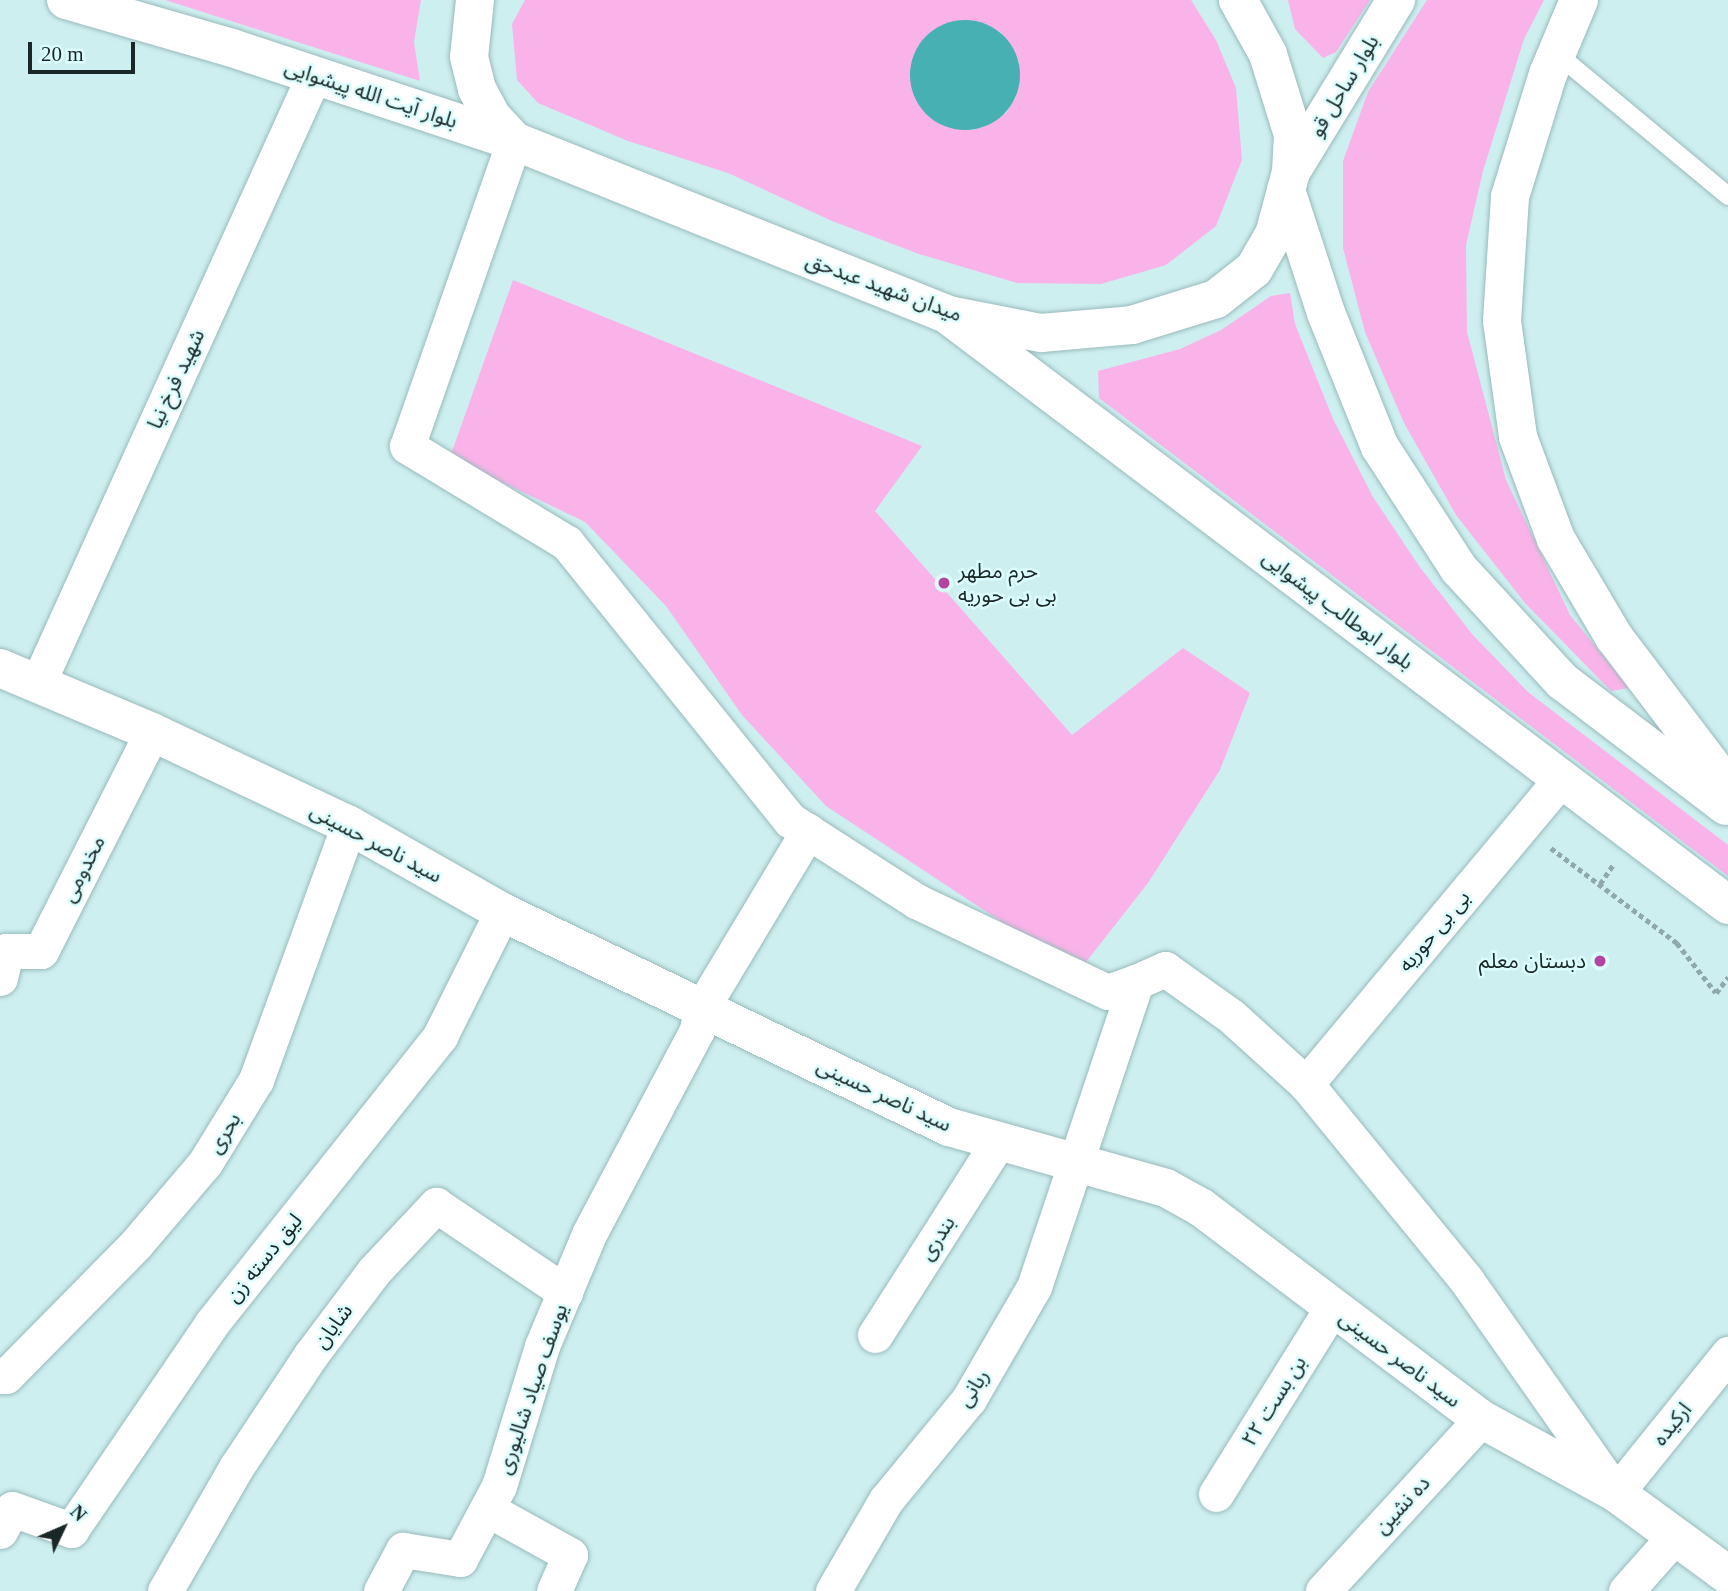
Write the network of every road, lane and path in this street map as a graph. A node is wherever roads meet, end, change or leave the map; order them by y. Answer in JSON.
{"nodes":[{"id":1,"x":66,"y":0,"type":"edge"},
{"id":2,"x":475,"y":0,"type":"edge"},
{"id":3,"x":1238,"y":0,"type":"edge"},
{"id":4,"x":1396,"y":0,"type":"edge"},
{"id":5,"x":1579,"y":0,"type":"edge"},
{"id":6,"x":1556,"y":53,"type":"junction"},
{"id":7,"x":314,"y":75,"type":"junction"},
{"id":8,"x":514,"y":141,"type":"junction"},
{"id":9,"x":1289,"y":181,"type":"junction"},
{"id":10,"x":1728,"y":196,"type":"edge"},
{"id":11,"x":948,"y":315,"type":"junction"},
{"id":12,"x":0,"y":668,"type":"edge"},
{"id":13,"x":38,"y":683,"type":"junction"},
{"id":14,"x":152,"y":732,"type":"junction"},
{"id":15,"x":1561,"y":779,"type":"junction"},
{"id":16,"x":1728,"y":788,"type":"edge"},
{"id":17,"x":1728,"y":807,"type":"edge"},
{"id":18,"x":349,"y":825,"type":"junction"},
{"id":19,"x":1522,"y":826,"type":"junction"},
{"id":20,"x":808,"y":831,"type":"junction"},
{"id":21,"x":1728,"y":905,"type":"edge"},
{"id":22,"x":502,"y":912,"type":"junction"},
{"id":23,"x":1728,"y":977,"type":"edge"},
{"id":24,"x":0,"y":978,"type":"edge"},
{"id":25,"x":1136,"y":982,"type":"junction"},
{"id":26,"x":700,"y":1011,"type":"junction"},
{"id":27,"x":1306,"y":1084,"type":"junction"},
{"id":28,"x":998,"y":1142,"type":"junction"},
{"id":29,"x":1072,"y":1164,"type":"junction"},
{"id":30,"x":565,"y":1292,"type":"junction"},
{"id":31,"x":1332,"y":1308,"type":"junction"},
{"id":32,"x":875,"y":1335,"type":"dead end"},
{"id":33,"x":1728,"y":1354,"type":"edge"},
{"id":34,"x":0,"y":1376,"type":"edge"},
{"id":35,"x":1480,"y":1419,"type":"junction"},
{"id":36,"x":1616,"y":1493,"type":"junction"},
{"id":37,"x":1216,"y":1494,"type":"dead end"},
{"id":38,"x":487,"y":1509,"type":"junction"},
{"id":39,"x":0,"y":1531,"type":"edge"},
{"id":40,"x":1674,"y":1537,"type":"junction"},
{"id":41,"x":1728,"y":1575,"type":"edge"},
{"id":42,"x":164,"y":1591,"type":"edge"},
{"id":43,"x":381,"y":1591,"type":"edge"},
{"id":44,"x":554,"y":1591,"type":"edge"},
{"id":45,"x":833,"y":1591,"type":"edge"},
{"id":46,"x":1323,"y":1591,"type":"edge"},
{"id":47,"x":1626,"y":1591,"type":"edge"}],
"edges":[{"from":1,"to":7,"type":"main road","name":"بلوار آیت الله پیشوایی"},
{"from":2,"to":8,"type":"main road","name":"میدان شهید عبدحق"},
{"from":3,"to":9,"type":"main road","name":"میدان شهید عبدحق"},
{"from":4,"to":9,"type":"main road","name":"بلوار ساحل قو"},
{"from":5,"to":6,"type":"main road"},
{"from":6,"to":10,"type":"lane"},
{"from":6,"to":16,"type":"main road"},
{"from":7,"to":8,"type":"main road","name":"بلوار آیت الله پیشوایی"},
{"from":7,"to":13,"type":"street","name":"شهید فرخ نیا"},
{"from":8,"to":11,"type":"main road","name":"میدان شهید عبدحق"},
{"from":8,"to":20,"type":"street"},
{"from":9,"to":11,"type":"main road","name":"میدان شهید عبدحق"},
{"from":9,"to":17,"type":"main road"},
{"from":11,"to":15,"type":"main road","name":"بلوار ابوطالب پیشوایی"},
{"from":12,"to":13,"type":"main road","name":"سید ناصر حسینی"},
{"from":13,"to":14,"type":"main road","name":"سید ناصر حسینی"},
{"from":14,"to":18,"type":"main road","name":"سید ناصر حسینی"},
{"from":14,"to":24,"type":"street","name":"مخدومی"},
{"from":15,"to":19,"type":"street","name":"بی بی حوریه"},
{"from":15,"to":21,"type":"main road","name":"بلوار ابوطالب پیشوایی"},
{"from":18,"to":22,"type":"main road","name":"سید ناصر حسینی"},
{"from":18,"to":34,"type":"street","name":"بحری"},
{"from":19,"to":23,"type":"path"},
{"from":19,"to":27,"type":"street","name":"بی بی حوریه"},
{"from":20,"to":25,"type":"street"},
{"from":20,"to":26,"type":"street","name":"یوسف صیاد شالیوری"},
{"from":22,"to":26,"type":"main road","name":"سید ناصر حسینی"},
{"from":22,"to":39,"type":"street","name":"لیق دسته زن"},
{"from":25,"to":27,"type":"street"},
{"from":25,"to":29,"type":"street","name":"ربانی"},
{"from":26,"to":28,"type":"main road","name":"سید ناصر حسینی"},
{"from":26,"to":30,"type":"street","name":"یوسف صیاد شالیوری"},
{"from":27,"to":36,"type":"street"},
{"from":28,"to":29,"type":"main road","name":"سید ناصر حسینی"},
{"from":28,"to":32,"type":"street","name":"بندری"},
{"from":29,"to":31,"type":"main road","name":"سید ناصر حسینی"},
{"from":29,"to":45,"type":"street","name":"ربانی"},
{"from":30,"to":38,"type":"street","name":"یوسف صیاد شالیوری"},
{"from":30,"to":42,"type":"street","name":"شایان"},
{"from":31,"to":35,"type":"main road","name":"سید ناصر حسینی"},
{"from":31,"to":37,"type":"street","name":"بن بست ۲۲"},
{"from":33,"to":36,"type":"street","name":"ارکیده"},
{"from":35,"to":36,"type":"main road","name":"سید ناصر حسینی"},
{"from":35,"to":46,"type":"street","name":"ده نشین"},
{"from":36,"to":40,"type":"main road","name":"سید ناصر حسینی"},
{"from":38,"to":43,"type":"street","name":"یوسف صیاد شالیوری"},
{"from":38,"to":44,"type":"street"},
{"from":40,"to":41,"type":"main road","name":"سید ناصر حسینی"},
{"from":40,"to":47,"type":"street"}]}
